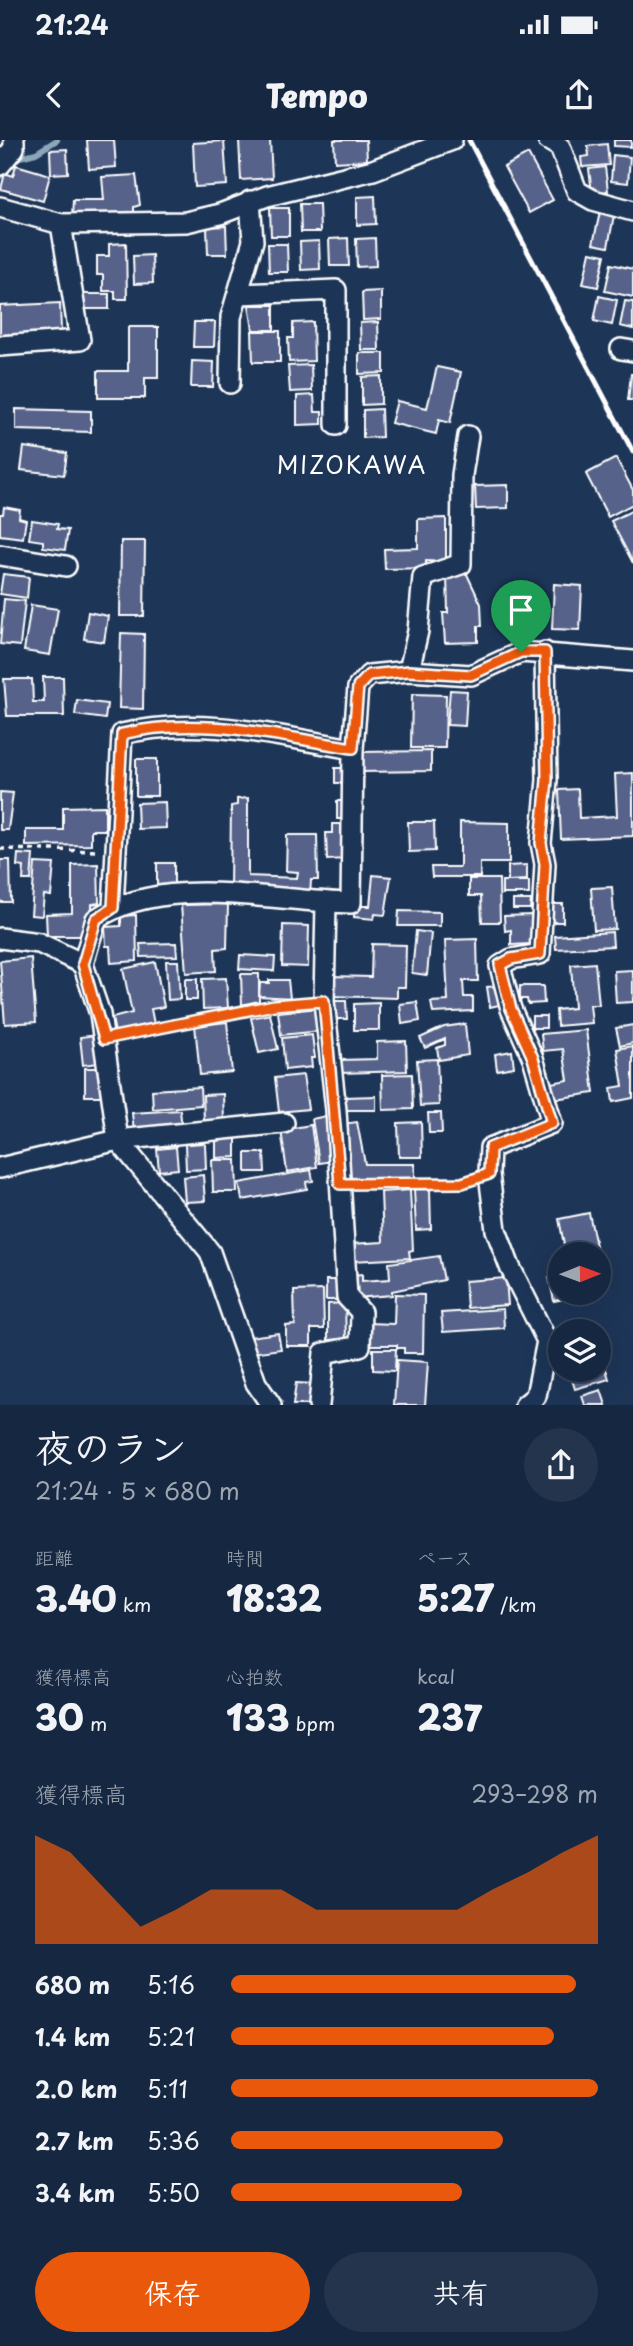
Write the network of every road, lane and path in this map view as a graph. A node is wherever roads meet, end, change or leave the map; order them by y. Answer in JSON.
{"nodes":[{"id":1,"x":14,"y":140,"type":"edge"},
{"id":2,"x":452,"y":140,"type":"edge"},
{"id":3,"x":557,"y":142,"type":"edge"},
{"id":4,"x":0,"y":165,"type":"edge"},
{"id":5,"x":250,"y":201,"type":"junction"},
{"id":6,"x":0,"y":207,"type":"edge"},
{"id":7,"x":633,"y":211,"type":"edge"},
{"id":8,"x":61,"y":224,"type":"junction"},
{"id":9,"x":239,"y":293,"type":"junction"},
{"id":10,"x":0,"y":346,"type":"edge"},
{"id":11,"x":230,"y":383,"type":"dead end"},
{"id":12,"x":336,"y":425,"type":"dead end"},
{"id":13,"x":468,"y":436,"type":"dead end"},
{"id":14,"x":0,"y":555,"type":"edge"},
{"id":15,"x":66,"y":566,"type":"dead end"},
{"id":16,"x":545,"y":652,"type":"junction"},
{"id":17,"x":633,"y":661,"type":"edge"},
{"id":18,"x":409,"y":671,"type":"junction"},
{"id":19,"x":353,"y":748,"type":"junction"},
{"id":20,"x":0,"y":849,"type":"edge"},
{"id":21,"x":116,"y":852,"type":"junction"},
{"id":22,"x":326,"y":903,"type":"junction"},
{"id":23,"x":113,"y":908,"type":"junction"},
{"id":24,"x":0,"y":938,"type":"edge"},
{"id":25,"x":83,"y":964,"type":"junction"},
{"id":26,"x":324,"y":1001,"type":"junction"},
{"id":27,"x":104,"y":1039,"type":"junction"},
{"id":28,"x":284,"y":1123,"type":"dead end"},
{"id":29,"x":118,"y":1140,"type":"junction"},
{"id":30,"x":9,"y":1166,"type":"edge"},
{"id":31,"x":489,"y":1174,"type":"junction"},
{"id":32,"x":340,"y":1184,"type":"junction"},
{"id":33,"x":271,"y":1405,"type":"edge"},
{"id":34,"x":319,"y":1405,"type":"edge"},
{"id":35,"x":525,"y":1405,"type":"edge"}],
"edges":[{"from":1,"to":4,"type":"street"},
{"from":2,"to":5,"type":"street"},
{"from":3,"to":7,"type":"street"},
{"from":5,"to":8,"type":"street"},
{"from":5,"to":9,"type":"street"},
{"from":6,"to":8,"type":"street"},
{"from":8,"to":10,"type":"street"},
{"from":9,"to":11,"type":"street"},
{"from":9,"to":12,"type":"street"},
{"from":13,"to":18,"type":"street"},
{"from":14,"to":15,"type":"street"},
{"from":16,"to":17,"type":"street"},
{"from":16,"to":18,"type":"street"},
{"from":16,"to":31,"type":"street"},
{"from":18,"to":19,"type":"street"},
{"from":19,"to":21,"type":"street"},
{"from":19,"to":22,"type":"street"},
{"from":20,"to":21,"type":"path"},
{"from":21,"to":23,"type":"street"},
{"from":22,"to":23,"type":"street"},
{"from":22,"to":26,"type":"street"},
{"from":23,"to":25,"type":"street"},
{"from":24,"to":25,"type":"street"},
{"from":25,"to":27,"type":"street"},
{"from":26,"to":27,"type":"path"},
{"from":26,"to":32,"type":"street"},
{"from":27,"to":29,"type":"street"},
{"from":28,"to":29,"type":"street"},
{"from":29,"to":30,"type":"street"},
{"from":29,"to":33,"type":"street"},
{"from":31,"to":32,"type":"path"},
{"from":31,"to":35,"type":"street"},
{"from":32,"to":34,"type":"street"}]}
